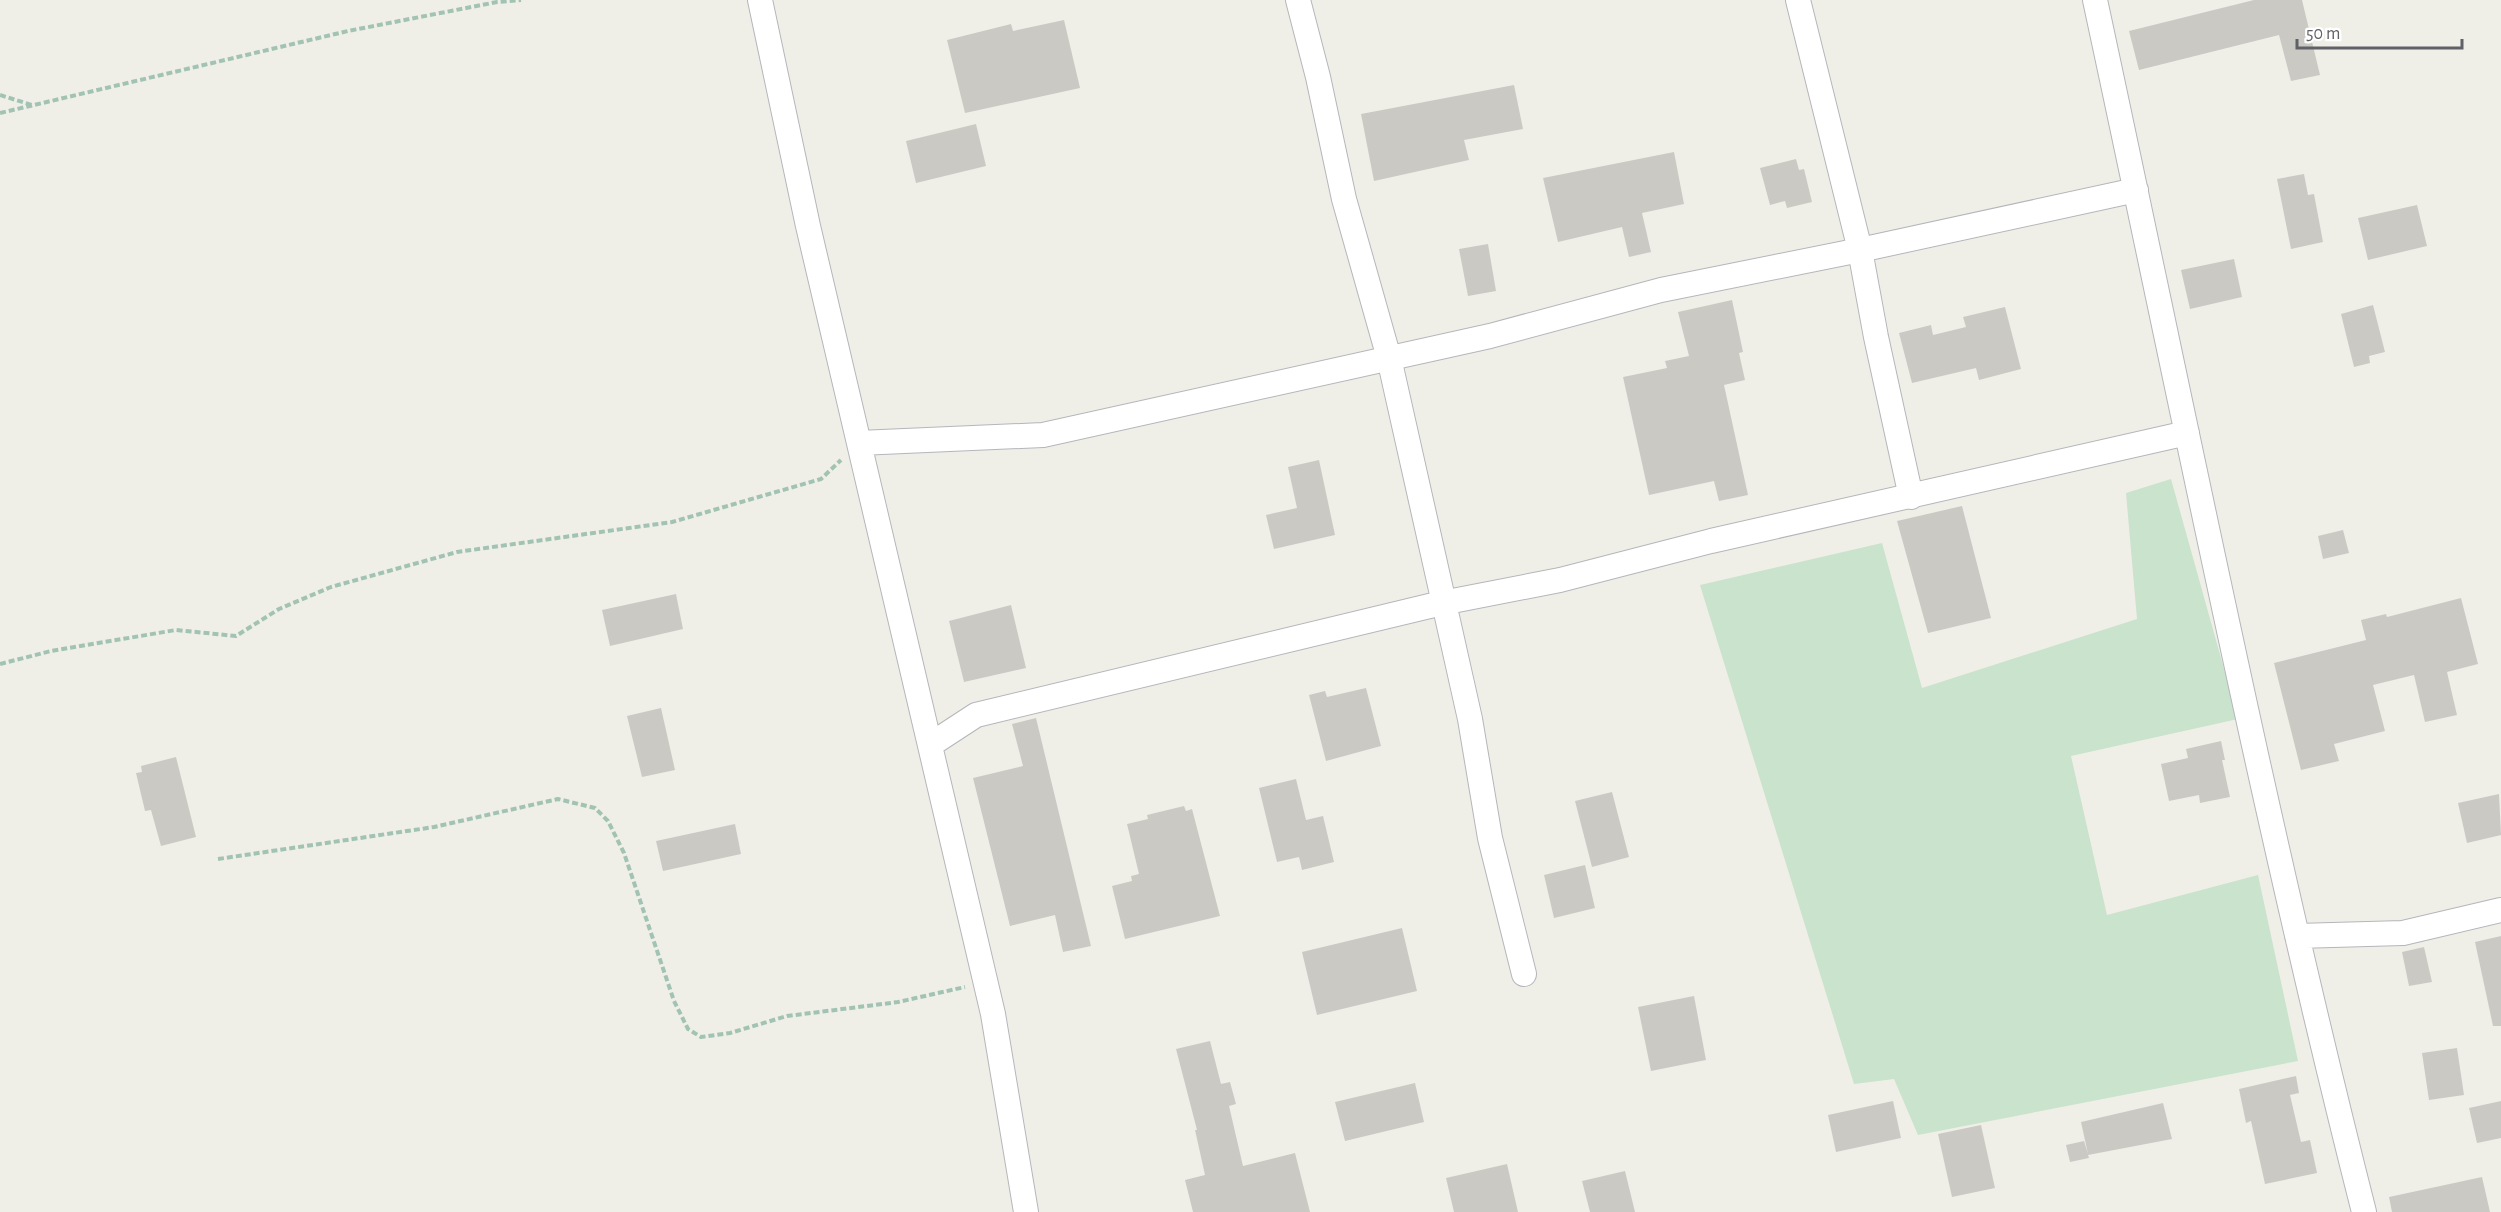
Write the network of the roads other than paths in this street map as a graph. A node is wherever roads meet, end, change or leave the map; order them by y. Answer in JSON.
{"nodes":[{"id":1,"x":760,"y":0,"type":"edge"},
{"id":2,"x":1298,"y":0,"type":"edge"},
{"id":3,"x":1798,"y":0,"type":"edge"},
{"id":4,"x":2095,"y":0,"type":"edge"},
{"id":5,"x":2136,"y":190,"type":"junction"},
{"id":6,"x":1860,"y":250,"type":"junction"},
{"id":7,"x":1389,"y":358,"type":"junction"},
{"id":8,"x":2187,"y":434,"type":"junction"},
{"id":9,"x":859,"y":443,"type":"junction"},
{"id":10,"x":1911,"y":497,"type":"junction"},
{"id":11,"x":1442,"y":603,"type":"junction"},
{"id":12,"x":930,"y":745,"type":"junction"},
{"id":13,"x":2501,"y":910,"type":"edge"},
{"id":14,"x":2297,"y":936,"type":"junction"},
{"id":15,"x":1524,"y":974,"type":"dead end"},
{"id":16,"x":1026,"y":1212,"type":"edge"},
{"id":17,"x":2364,"y":1212,"type":"edge"}],
"edges":[{"from":1,"to":9,"type":"street"},
{"from":2,"to":7,"type":"street"},
{"from":3,"to":6,"type":"street"},
{"from":4,"to":5,"type":"street"},
{"from":5,"to":6,"type":"street"},
{"from":5,"to":8,"type":"street"},
{"from":6,"to":7,"type":"street"},
{"from":6,"to":10,"type":"street"},
{"from":7,"to":9,"type":"street"},
{"from":7,"to":11,"type":"street"},
{"from":8,"to":10,"type":"street"},
{"from":8,"to":14,"type":"street"},
{"from":9,"to":12,"type":"street"},
{"from":10,"to":11,"type":"street"},
{"from":11,"to":12,"type":"street"},
{"from":11,"to":15,"type":"street"},
{"from":12,"to":16,"type":"street"},
{"from":13,"to":14,"type":"street"},
{"from":14,"to":17,"type":"street"}]}
